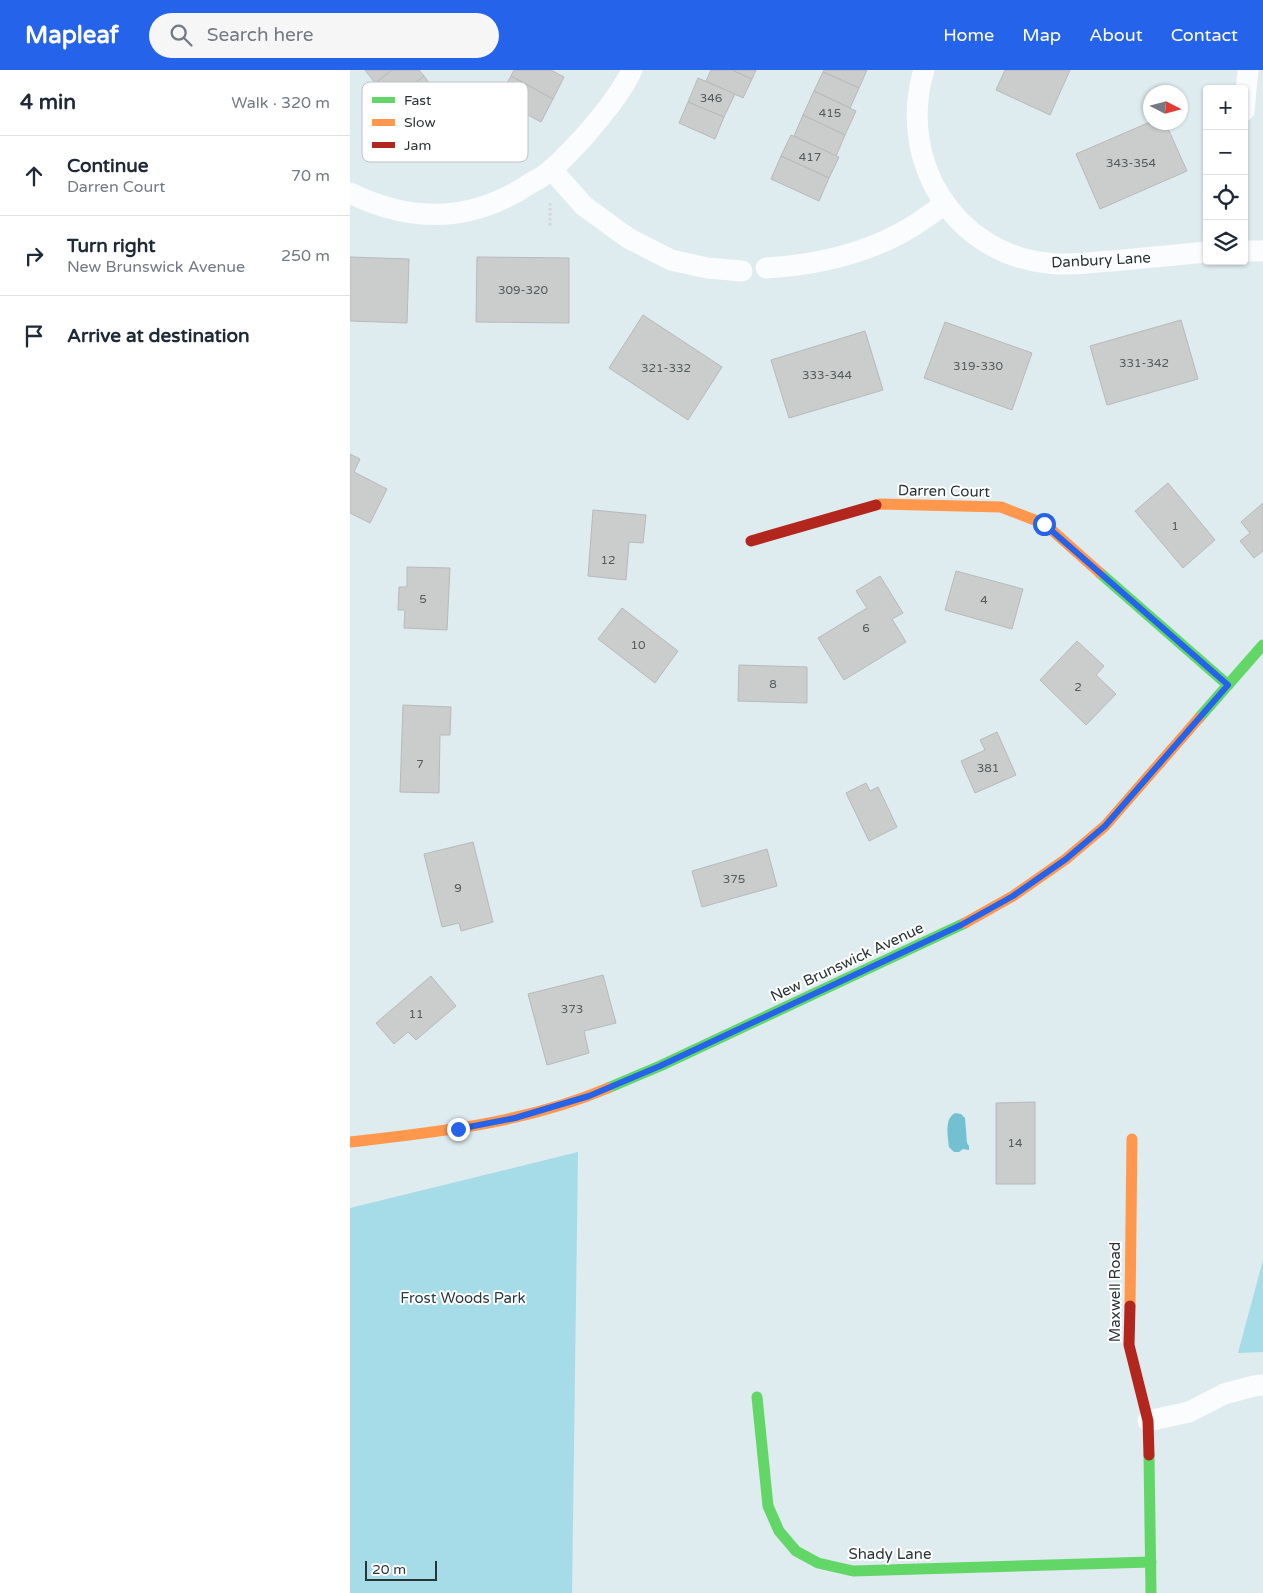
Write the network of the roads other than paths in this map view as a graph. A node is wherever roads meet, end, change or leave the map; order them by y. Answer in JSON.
{"nodes":[{"id":1,"x":632,"y":70,"type":"edge"},
{"id":2,"x":924,"y":70,"type":"edge"},
{"id":3,"x":1248,"y":70,"type":"edge"},
{"id":4,"x":1247,"y":85,"type":"edge"},
{"id":5,"x":552,"y":170,"type":"junction"},
{"id":6,"x":356,"y":201,"type":"edge"},
{"id":7,"x":945,"y":204,"type":"junction"},
{"id":8,"x":1248,"y":251,"type":"edge"},
{"id":9,"x":1263,"y":251,"type":"edge"},
{"id":10,"x":1203,"y":252,"type":"edge"},
{"id":11,"x":766,"y":268,"type":"dead end"},
{"id":12,"x":742,"y":271,"type":"dead end"},
{"id":13,"x":751,"y":541,"type":"dead end"},
{"id":14,"x":1263,"y":645,"type":"edge"},
{"id":15,"x":1228,"y":685,"type":"junction"},
{"id":16,"x":1132,"y":1139,"type":"dead end"},
{"id":17,"x":350,"y":1142,"type":"edge"},
{"id":18,"x":1263,"y":1385,"type":"edge"},
{"id":19,"x":758,"y":1397,"type":"dead end"},
{"id":20,"x":1148,"y":1421,"type":"junction"},
{"id":21,"x":1151,"y":1562,"type":"junction"},
{"id":22,"x":1151,"y":1593,"type":"edge"}],
"edges":[{"from":1,"to":5,"type":"street"},
{"from":2,"to":7,"type":"street","name":"Danbury Lane"},
{"from":3,"to":4,"type":"street"},
{"from":5,"to":6,"type":"street"},
{"from":5,"to":12,"type":"street"},
{"from":7,"to":10,"type":"street","name":"Danbury Lane"},
{"from":7,"to":11,"type":"street"},
{"from":8,"to":9,"type":"street"},
{"from":13,"to":15,"type":"street","name":"Darren Court"},
{"from":14,"to":15,"type":"street","name":"New Brunswick Avenue"},
{"from":15,"to":17,"type":"street","name":"New Brunswick Avenue"},
{"from":16,"to":20,"type":"street","name":"Maxwell Road"},
{"from":18,"to":20,"type":"street"},
{"from":19,"to":21,"type":"street","name":"Shady Lane"},
{"from":20,"to":21,"type":"street","name":"Maxwell Road"},
{"from":21,"to":22,"type":"street","name":"Maxwell Road"}]}
